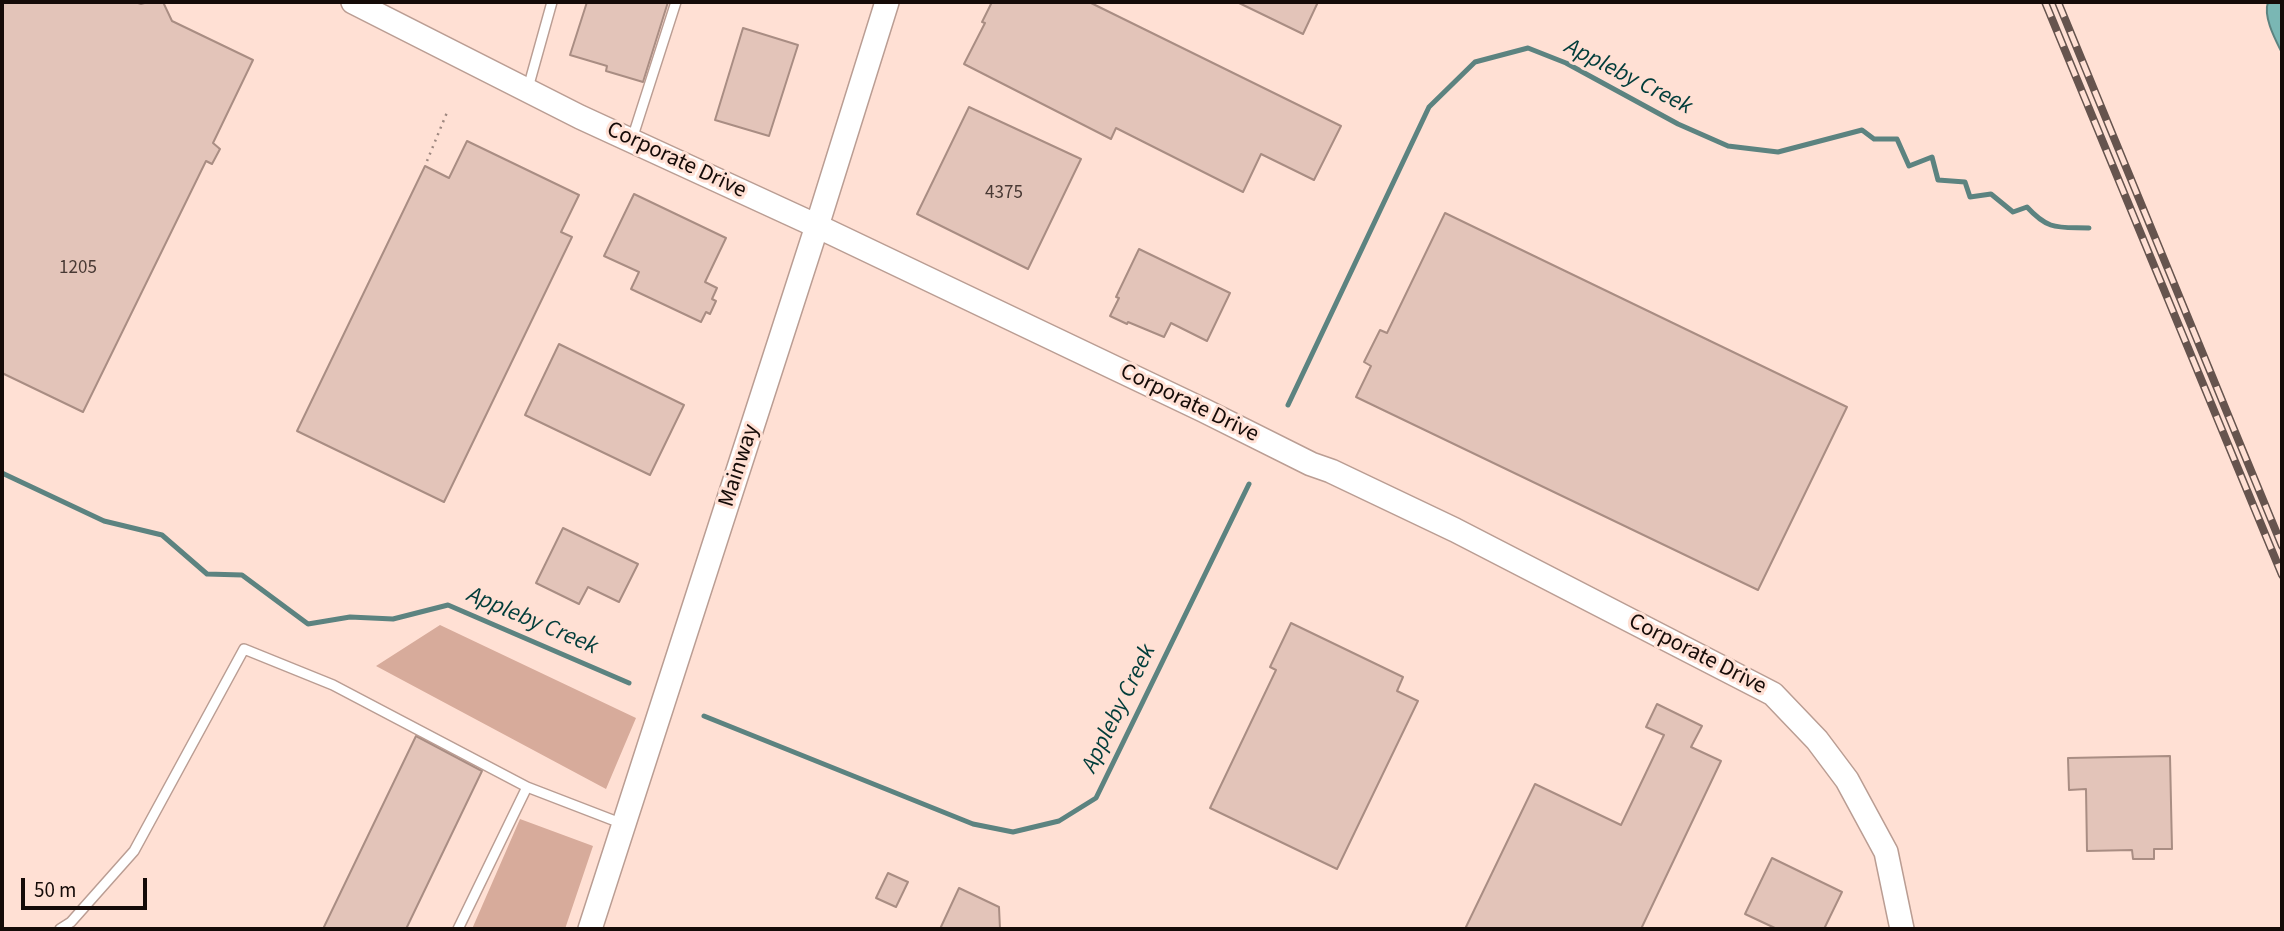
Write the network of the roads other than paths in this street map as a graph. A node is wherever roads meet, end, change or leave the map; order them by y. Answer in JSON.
{"nodes":[{"id":1,"x":353,"y":2,"type":"edge"},
{"id":2,"x":552,"y":2,"type":"edge"},
{"id":3,"x":676,"y":2,"type":"edge"},
{"id":4,"x":887,"y":2,"type":"edge"},
{"id":5,"x":527,"y":90,"type":"junction"},
{"id":6,"x":631,"y":140,"type":"junction"},
{"id":7,"x":817,"y":226,"type":"junction"},
{"id":8,"x":527,"y":787,"type":"junction"},
{"id":9,"x":624,"y":824,"type":"junction"},
{"id":10,"x":60,"y":929,"type":"edge"},
{"id":11,"x":458,"y":929,"type":"edge"},
{"id":12,"x":590,"y":929,"type":"edge"},
{"id":13,"x":1902,"y":929,"type":"edge"}],
"edges":[{"from":1,"to":5,"type":"street","name":"Corporate Drive"},
{"from":2,"to":5,"type":"lane"},
{"from":3,"to":6,"type":"lane"},
{"from":4,"to":7,"type":"street","name":"Mainway"},
{"from":5,"to":6,"type":"street","name":"Corporate Drive"},
{"from":6,"to":7,"type":"street","name":"Corporate Drive"},
{"from":7,"to":9,"type":"street","name":"Mainway"},
{"from":7,"to":13,"type":"street","name":"Corporate Drive"},
{"from":8,"to":9,"type":"lane"},
{"from":8,"to":10,"type":"lane"},
{"from":8,"to":11,"type":"lane"},
{"from":9,"to":12,"type":"street","name":"Mainway"}]}
